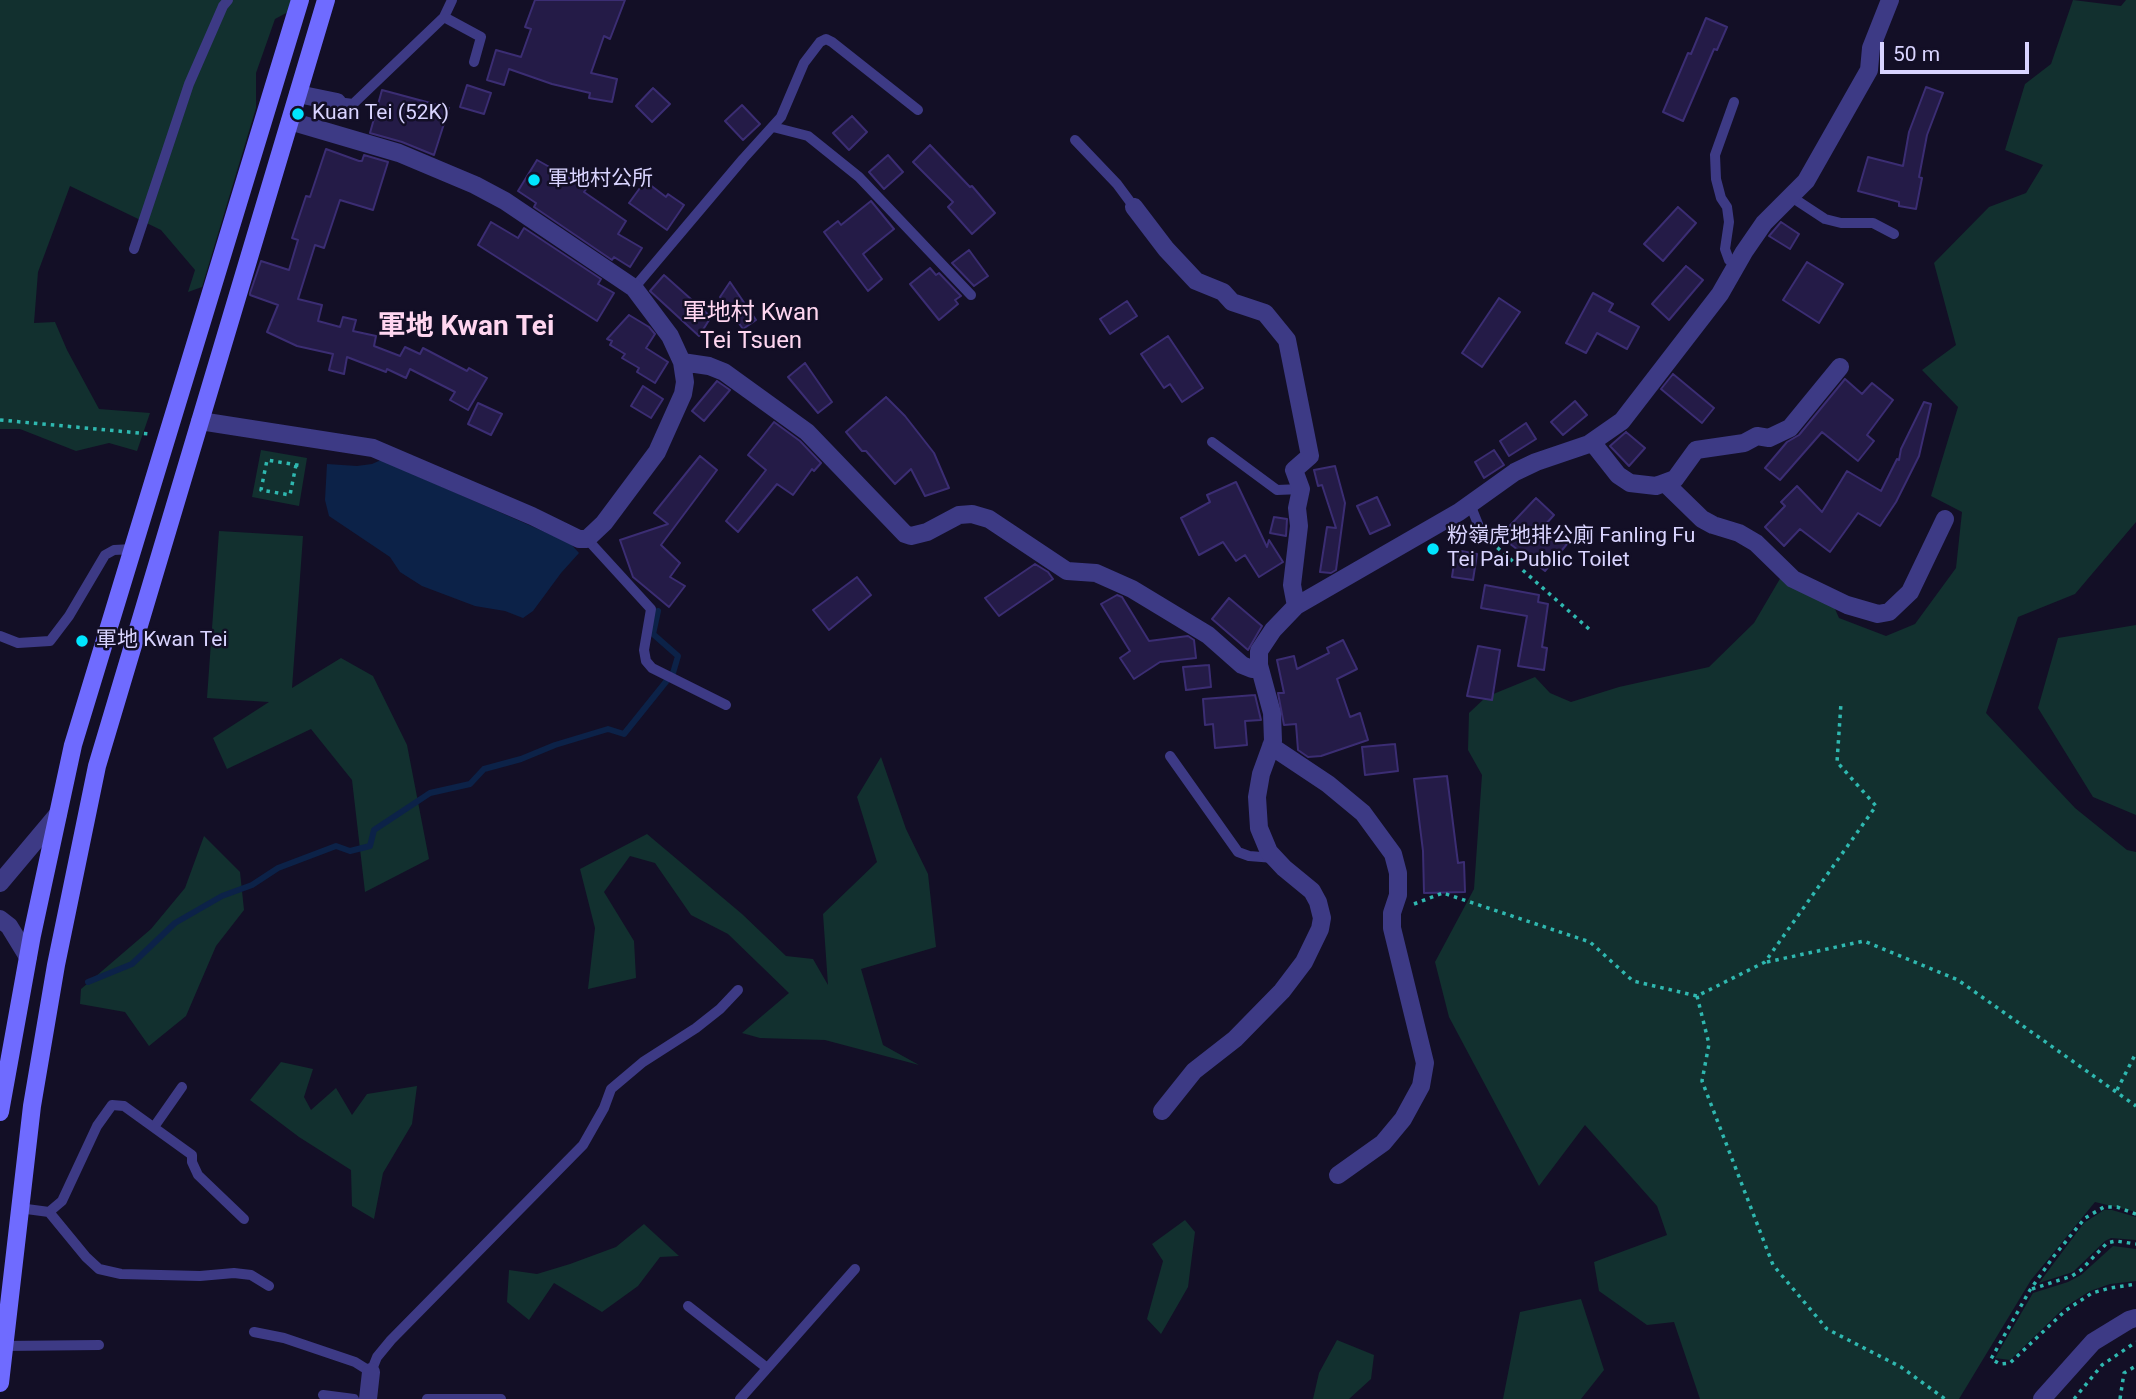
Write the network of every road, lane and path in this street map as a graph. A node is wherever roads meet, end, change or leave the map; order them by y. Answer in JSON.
{"nodes":[{"id":1,"x":228,"y":0,"type":"edge"},
{"id":2,"x":300,"y":0,"type":"edge"},
{"id":3,"x":326,"y":0,"type":"edge"},
{"id":4,"x":452,"y":0,"type":"edge"},
{"id":5,"x":1890,"y":0,"type":"edge"},
{"id":6,"x":444,"y":17,"type":"junction"},
{"id":7,"x":474,"y":62,"type":"dead end"},
{"id":8,"x":298,"y":94,"type":"junction"},
{"id":9,"x":337,"y":102,"type":"joint"},
{"id":10,"x":1734,"y":102,"type":"dead end"},
{"id":11,"x":918,"y":110,"type":"dead end"},
{"id":12,"x":290,"y":121,"type":"junction"},
{"id":13,"x":773,"y":127,"type":"junction"},
{"id":14,"x":1075,"y":140,"type":"dead end"},
{"id":15,"x":1790,"y":196,"type":"junction"},
{"id":16,"x":1134,"y":207,"type":"joint"},
{"id":17,"x":1894,"y":234,"type":"dead end"},
{"id":18,"x":134,"y":249,"type":"dead end"},
{"id":19,"x":1736,"y":266,"type":"junction"},
{"id":20,"x":634,"y":288,"type":"junction"},
{"id":21,"x":971,"y":295,"type":"dead end"},
{"id":22,"x":682,"y":362,"type":"junction"},
{"id":23,"x":1840,"y":367,"type":"dead end"},
{"id":24,"x":0,"y":420,"type":"edge"},
{"id":25,"x":200,"y":421,"type":"junction"},
{"id":26,"x":150,"y":434,"type":"dead end"},
{"id":27,"x":1212,"y":442,"type":"dead end"},
{"id":28,"x":1592,"y":442,"type":"junction"},
{"id":29,"x":296,"y":465,"type":"junction"},
{"id":30,"x":303,"y":466,"type":"dead end"},
{"id":31,"x":1665,"y":483,"type":"junction"},
{"id":32,"x":1301,"y":489,"type":"junction"},
{"id":33,"x":1470,"y":504,"type":"junction"},
{"id":34,"x":1945,"y":519,"type":"dead end"},
{"id":35,"x":1482,"y":534,"type":"joint"},
{"id":36,"x":587,"y":538,"type":"junction"},
{"id":37,"x":133,"y":549,"type":"junction"},
{"id":38,"x":1296,"y":606,"type":"junction"},
{"id":39,"x":1589,"y":629,"type":"dead end"},
{"id":40,"x":0,"y":636,"type":"edge"},
{"id":41,"x":1259,"y":665,"type":"junction"},
{"id":42,"x":1841,"y":703,"type":"dead end"},
{"id":43,"x":726,"y":705,"type":"dead end"},
{"id":44,"x":1271,"y":746,"type":"junction"},
{"id":45,"x":1170,"y":756,"type":"dead end"},
{"id":46,"x":58,"y":814,"type":"junction"},
{"id":47,"x":1275,"y":858,"type":"junction"},
{"id":48,"x":0,"y":883,"type":"edge"},
{"id":49,"x":1392,"y":913,"type":"junction"},
{"id":50,"x":0,"y":919,"type":"edge"},
{"id":51,"x":28,"y":957,"type":"junction"},
{"id":52,"x":1765,"y":962,"type":"junction"},
{"id":53,"x":738,"y":990,"type":"dead end"},
{"id":54,"x":1697,"y":996,"type":"junction"},
{"id":55,"x":2136,"y":1052,"type":"edge"},
{"id":56,"x":181,"y":1087,"type":"dead end"},
{"id":57,"x":2117,"y":1090,"type":"junction"},
{"id":58,"x":2136,"y":1106,"type":"edge"},
{"id":59,"x":1162,"y":1111,"type":"dead end"},
{"id":60,"x":0,"y":1112,"type":"edge"},
{"id":61,"x":154,"y":1127,"type":"junction"},
{"id":62,"x":1338,"y":1175,"type":"dead end"},
{"id":63,"x":19,"y":1208,"type":"junction"},
{"id":64,"x":49,"y":1212,"type":"junction"},
{"id":65,"x":2136,"y":1214,"type":"edge"},
{"id":66,"x":244,"y":1219,"type":"dead end"},
{"id":67,"x":2136,"y":1244,"type":"edge"},
{"id":68,"x":855,"y":1269,"type":"dead end"},
{"id":69,"x":2136,"y":1284,"type":"edge"},
{"id":70,"x":269,"y":1286,"type":"dead end"},
{"id":71,"x":2030,"y":1290,"type":"junction"},
{"id":72,"x":688,"y":1306,"type":"dead end"},
{"id":73,"x":2136,"y":1318,"type":"edge"},
{"id":74,"x":254,"y":1332,"type":"dead end"},
{"id":75,"x":2136,"y":1342,"type":"edge"},
{"id":76,"x":99,"y":1345,"type":"dead end"},
{"id":77,"x":4,"y":1346,"type":"junction"},
{"id":78,"x":2136,"y":1366,"type":"edge"},
{"id":79,"x":767,"y":1368,"type":"junction"},
{"id":80,"x":371,"y":1372,"type":"junction"},
{"id":81,"x":0,"y":1383,"type":"edge"},
{"id":82,"x":323,"y":1395,"type":"dead end"},
{"id":83,"x":354,"y":1399,"type":"edge"},
{"id":84,"x":368,"y":1399,"type":"edge"},
{"id":85,"x":427,"y":1399,"type":"edge"},
{"id":86,"x":501,"y":1399,"type":"edge"},
{"id":87,"x":740,"y":1399,"type":"edge"},
{"id":88,"x":1945,"y":1399,"type":"edge"},
{"id":89,"x":2042,"y":1399,"type":"edge"},
{"id":90,"x":2074,"y":1399,"type":"edge"},
{"id":91,"x":2120,"y":1399,"type":"edge"}],
"edges":[{"from":1,"to":18,"type":"lane"},
{"from":2,"to":37,"type":"main road"},
{"from":3,"to":8,"type":"main road"},
{"from":4,"to":6,"type":"lane"},
{"from":5,"to":15,"type":"street"},
{"from":6,"to":7,"type":"lane"},
{"from":6,"to":9,"type":"lane"},
{"from":8,"to":9,"type":"street"},
{"from":8,"to":12,"type":"main road"},
{"from":10,"to":19,"type":"lane"},
{"from":11,"to":13,"type":"lane"},
{"from":12,"to":20,"type":"street"},
{"from":12,"to":25,"type":"main road"},
{"from":13,"to":20,"type":"lane"},
{"from":13,"to":21,"type":"lane"},
{"from":14,"to":16,"type":"lane"},
{"from":15,"to":17,"type":"lane"},
{"from":15,"to":19,"type":"street"},
{"from":16,"to":32,"type":"street"},
{"from":19,"to":28,"type":"street"},
{"from":20,"to":22,"type":"street"},
{"from":22,"to":36,"type":"street"},
{"from":22,"to":41,"type":"street"},
{"from":23,"to":31,"type":"street"},
{"from":24,"to":26,"type":"path"},
{"from":25,"to":36,"type":"street"},
{"from":25,"to":63,"type":"main road"},
{"from":27,"to":32,"type":"lane"},
{"from":28,"to":31,"type":"street"},
{"from":28,"to":33,"type":"street"},
{"from":29,"to":29,"type":"path"},
{"from":29,"to":30,"type":"path"},
{"from":31,"to":34,"type":"street"},
{"from":32,"to":38,"type":"street"},
{"from":33,"to":35,"type":"lane"},
{"from":33,"to":38,"type":"street"},
{"from":35,"to":39,"type":"path"},
{"from":36,"to":43,"type":"lane"},
{"from":37,"to":40,"type":"lane"},
{"from":37,"to":46,"type":"main road"},
{"from":38,"to":41,"type":"street"},
{"from":41,"to":44,"type":"street"},
{"from":42,"to":52,"type":"path"},
{"from":44,"to":47,"type":"street"},
{"from":44,"to":49,"type":"street"},
{"from":45,"to":47,"type":"lane"},
{"from":46,"to":48,"type":"street"},
{"from":46,"to":51,"type":"main road"},
{"from":47,"to":59,"type":"street"},
{"from":49,"to":54,"type":"path"},
{"from":49,"to":62,"type":"street"},
{"from":50,"to":51,"type":"street"},
{"from":51,"to":60,"type":"main road"},
{"from":52,"to":54,"type":"path"},
{"from":52,"to":57,"type":"path"},
{"from":53,"to":80,"type":"lane"},
{"from":54,"to":88,"type":"path"},
{"from":55,"to":57,"type":"path"},
{"from":56,"to":61,"type":"lane"},
{"from":57,"to":58,"type":"path"},
{"from":61,"to":64,"type":"lane"},
{"from":61,"to":66,"type":"lane"},
{"from":63,"to":64,"type":"lane"},
{"from":63,"to":77,"type":"main road"},
{"from":64,"to":70,"type":"lane"},
{"from":65,"to":71,"type":"path"},
{"from":67,"to":71,"type":"path"},
{"from":68,"to":79,"type":"lane"},
{"from":69,"to":71,"type":"path"},
{"from":72,"to":79,"type":"lane"},
{"from":73,"to":89,"type":"street"},
{"from":74,"to":80,"type":"lane"},
{"from":75,"to":90,"type":"path"},
{"from":76,"to":77,"type":"lane"},
{"from":77,"to":81,"type":"main road"},
{"from":78,"to":91,"type":"path"},
{"from":79,"to":87,"type":"lane"},
{"from":80,"to":84,"type":"street"},
{"from":82,"to":83,"type":"lane"},
{"from":85,"to":86,"type":"lane"}]}
